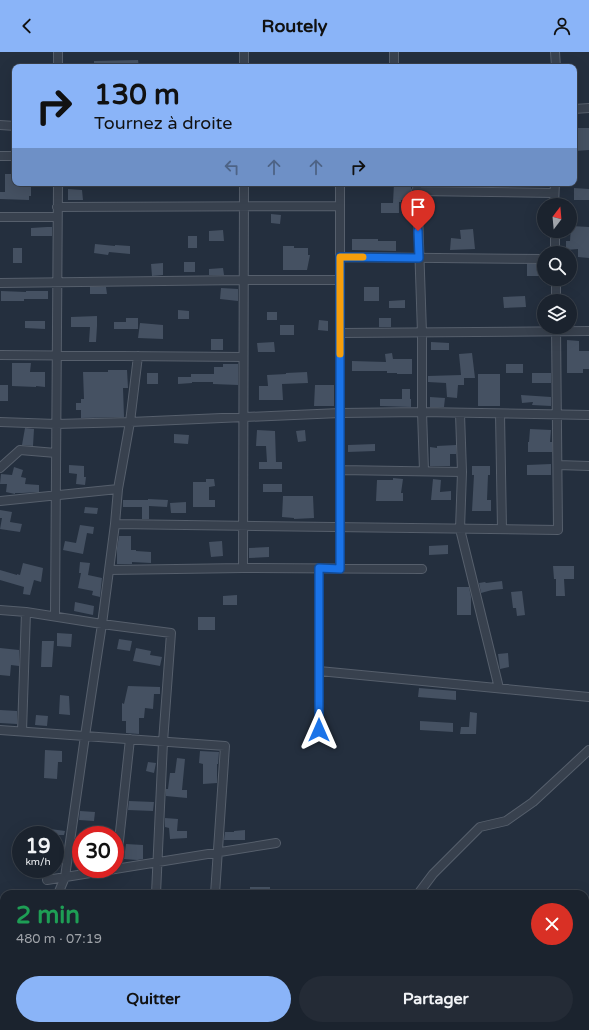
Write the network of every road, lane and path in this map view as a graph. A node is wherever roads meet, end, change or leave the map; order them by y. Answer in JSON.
{"nodes":[{"id":1,"x":58,"y":52,"type":"edge"},
{"id":2,"x":244,"y":52,"type":"edge"},
{"id":3,"x":394,"y":52,"type":"edge"},
{"id":4,"x":556,"y":52,"type":"edge"},
{"id":5,"x":58,"y":64,"type":"edge"},
{"id":6,"x":244,"y":64,"type":"edge"},
{"id":7,"x":394,"y":64,"type":"edge"},
{"id":8,"x":556,"y":64,"type":"edge"},
{"id":9,"x":589,"y":108,"type":"edge"},
{"id":10,"x":577,"y":109,"type":"edge"},
{"id":11,"x":0,"y":125,"type":"edge"},
{"id":12,"x":12,"y":126,"type":"edge"},
{"id":13,"x":0,"y":156,"type":"edge"},
{"id":14,"x":12,"y":156,"type":"edge"},
{"id":15,"x":58,"y":186,"type":"edge"},
{"id":16,"x":244,"y":186,"type":"edge"},
{"id":17,"x":340,"y":186,"type":"edge"},
{"id":18,"x":555,"y":186,"type":"edge"},
{"id":19,"x":416,"y":187,"type":"edge"},
{"id":20,"x":554,"y":193,"type":"junction"},
{"id":21,"x":554,"y":198,"type":"edge"},
{"id":22,"x":57,"y":206,"type":"junction"},
{"id":23,"x":244,"y":206,"type":"junction"},
{"id":24,"x":340,"y":206,"type":"junction"},
{"id":25,"x":0,"y":217,"type":"edge"},
{"id":26,"x":57,"y":217,"type":"junction"},
{"id":27,"x":340,"y":257,"type":"junction"},
{"id":28,"x":419,"y":258,"type":"junction"},
{"id":29,"x":537,"y":259,"type":"edge"},
{"id":30,"x":244,"y":280,"type":"junction"},
{"id":31,"x":340,"y":280,"type":"junction"},
{"id":32,"x":0,"y":283,"type":"edge"},
{"id":33,"x":57,"y":283,"type":"junction"},
{"id":34,"x":537,"y":329,"type":"edge"},
{"id":35,"x":577,"y":330,"type":"edge"},
{"id":36,"x":589,"y":331,"type":"edge"},
{"id":37,"x":422,"y":332,"type":"junction"},
{"id":38,"x":340,"y":333,"type":"junction"},
{"id":39,"x":556,"y":334,"type":"edge"},
{"id":40,"x":0,"y":355,"type":"edge"},
{"id":41,"x":56,"y":356,"type":"junction"},
{"id":42,"x":138,"y":356,"type":"junction"},
{"id":43,"x":243,"y":357,"type":"junction"},
{"id":44,"x":422,"y":412,"type":"junction"},
{"id":45,"x":340,"y":413,"type":"junction"},
{"id":46,"x":460,"y":414,"type":"junction"},
{"id":47,"x":500,"y":414,"type":"junction"},
{"id":48,"x":557,"y":414,"type":"junction"},
{"id":49,"x":589,"y":414,"type":"edge"},
{"id":50,"x":243,"y":416,"type":"junction"},
{"id":51,"x":0,"y":422,"type":"edge"},
{"id":52,"x":130,"y":422,"type":"junction"},
{"id":53,"x":56,"y":424,"type":"junction"},
{"id":54,"x":56,"y":453,"type":"junction"},
{"id":55,"x":558,"y":465,"type":"junction"},
{"id":56,"x":589,"y":466,"type":"edge"},
{"id":57,"x":0,"y":468,"type":"edge"},
{"id":58,"x":340,"y":470,"type":"junction"},
{"id":59,"x":424,"y":471,"type":"junction"},
{"id":60,"x":462,"y":472,"type":"junction"},
{"id":61,"x":118,"y":489,"type":"junction"},
{"id":62,"x":56,"y":495,"type":"junction"},
{"id":63,"x":0,"y":500,"type":"edge"},
{"id":64,"x":115,"y":524,"type":"junction"},
{"id":65,"x":243,"y":525,"type":"junction"},
{"id":66,"x":340,"y":527,"type":"junction"},
{"id":67,"x":460,"y":529,"type":"junction"},
{"id":68,"x":502,"y":529,"type":"junction"},
{"id":69,"x":243,"y":568,"type":"junction"},
{"id":70,"x":319,"y":568,"type":"junction"},
{"id":71,"x":340,"y":569,"type":"junction"},
{"id":72,"x":422,"y":569,"type":"dead end"},
{"id":73,"x":109,"y":570,"type":"junction"},
{"id":74,"x":0,"y":610,"type":"edge"},
{"id":75,"x":26,"y":612,"type":"junction"},
{"id":76,"x":55,"y":616,"type":"junction"},
{"id":77,"x":102,"y":624,"type":"junction"},
{"id":78,"x":319,"y":671,"type":"junction"},
{"id":79,"x":499,"y":688,"type":"junction"},
{"id":80,"x":589,"y":697,"type":"edge"},
{"id":81,"x":0,"y":730,"type":"edge"},
{"id":82,"x":319,"y":730,"type":"dead end"},
{"id":83,"x":22,"y":731,"type":"junction"},
{"id":84,"x":85,"y":736,"type":"junction"},
{"id":85,"x":130,"y":739,"type":"junction"},
{"id":86,"x":163,"y":742,"type":"junction"},
{"id":87,"x":589,"y":750,"type":"edge"},
{"id":88,"x":121,"y":826,"type":"edge"},
{"id":89,"x":276,"y":843,"type":"dead end"},
{"id":90,"x":218,"y":852,"type":"junction"},
{"id":91,"x":158,"y":862,"type":"junction"},
{"id":92,"x":124,"y":868,"type":"edge"},
{"id":93,"x":72,"y":876,"type":"edge"},
{"id":94,"x":65,"y":877,"type":"junction"},
{"id":95,"x":47,"y":880,"type":"dead end"},
{"id":96,"x":60,"y":890,"type":"edge"},
{"id":97,"x":156,"y":890,"type":"edge"},
{"id":98,"x":215,"y":890,"type":"edge"},
{"id":99,"x":421,"y":890,"type":"edge"}],
"edges":[{"from":1,"to":5,"type":"street"},
{"from":2,"to":6,"type":"street"},
{"from":3,"to":7,"type":"street"},
{"from":4,"to":8,"type":"street"},
{"from":9,"to":10,"type":"street"},
{"from":11,"to":12,"type":"street"},
{"from":13,"to":14,"type":"street"},
{"from":15,"to":22,"type":"street"},
{"from":16,"to":23,"type":"street"},
{"from":17,"to":24,"type":"street"},
{"from":18,"to":20,"type":"street"},
{"from":19,"to":20,"type":"street"},
{"from":19,"to":28,"type":"street"},
{"from":20,"to":21,"type":"street"},
{"from":22,"to":23,"type":"street"},
{"from":22,"to":26,"type":"street"},
{"from":23,"to":24,"type":"street"},
{"from":23,"to":30,"type":"street"},
{"from":24,"to":27,"type":"street"},
{"from":25,"to":26,"type":"street"},
{"from":26,"to":33,"type":"street"},
{"from":27,"to":28,"type":"street"},
{"from":27,"to":31,"type":"street"},
{"from":28,"to":29,"type":"street"},
{"from":28,"to":37,"type":"street"},
{"from":30,"to":31,"type":"street"},
{"from":30,"to":33,"type":"street"},
{"from":30,"to":43,"type":"street"},
{"from":31,"to":38,"type":"street"},
{"from":32,"to":33,"type":"street"},
{"from":33,"to":41,"type":"street"},
{"from":34,"to":37,"type":"street"},
{"from":35,"to":36,"type":"street"},
{"from":37,"to":38,"type":"street"},
{"from":37,"to":44,"type":"street"},
{"from":38,"to":45,"type":"street"},
{"from":39,"to":48,"type":"street"},
{"from":40,"to":41,"type":"street"},
{"from":41,"to":42,"type":"street"},
{"from":41,"to":53,"type":"street"},
{"from":42,"to":43,"type":"street"},
{"from":42,"to":52,"type":"street"},
{"from":43,"to":50,"type":"street"},
{"from":44,"to":45,"type":"street"},
{"from":44,"to":46,"type":"street"},
{"from":44,"to":59,"type":"street"},
{"from":45,"to":50,"type":"street"},
{"from":45,"to":58,"type":"street"},
{"from":46,"to":47,"type":"street"},
{"from":46,"to":60,"type":"street"},
{"from":47,"to":48,"type":"street"},
{"from":47,"to":68,"type":"street"},
{"from":48,"to":49,"type":"street"},
{"from":48,"to":55,"type":"street"},
{"from":50,"to":52,"type":"street"},
{"from":50,"to":65,"type":"street"},
{"from":51,"to":53,"type":"street"},
{"from":52,"to":53,"type":"street"},
{"from":52,"to":61,"type":"street"},
{"from":53,"to":54,"type":"street"},
{"from":54,"to":57,"type":"street"},
{"from":54,"to":62,"type":"street"},
{"from":55,"to":56,"type":"street"},
{"from":55,"to":68,"type":"street"},
{"from":58,"to":59,"type":"street"},
{"from":58,"to":66,"type":"street"},
{"from":59,"to":60,"type":"street"},
{"from":60,"to":67,"type":"street"},
{"from":61,"to":62,"type":"street"},
{"from":61,"to":64,"type":"street"},
{"from":62,"to":63,"type":"street"},
{"from":62,"to":76,"type":"street"},
{"from":64,"to":65,"type":"street"},
{"from":64,"to":73,"type":"street"},
{"from":65,"to":66,"type":"street"},
{"from":65,"to":69,"type":"street"},
{"from":66,"to":67,"type":"street"},
{"from":66,"to":71,"type":"street"},
{"from":67,"to":68,"type":"street"},
{"from":67,"to":79,"type":"street"},
{"from":69,"to":70,"type":"street"},
{"from":69,"to":73,"type":"street"},
{"from":70,"to":71,"type":"street"},
{"from":70,"to":78,"type":"street"},
{"from":71,"to":72,"type":"street"},
{"from":73,"to":77,"type":"street"},
{"from":74,"to":75,"type":"street"},
{"from":75,"to":76,"type":"street"},
{"from":75,"to":83,"type":"street"},
{"from":76,"to":77,"type":"street"},
{"from":77,"to":84,"type":"street"},
{"from":77,"to":86,"type":"street"},
{"from":78,"to":79,"type":"street"},
{"from":78,"to":82,"type":"street"},
{"from":79,"to":80,"type":"street"},
{"from":81,"to":83,"type":"street"},
{"from":83,"to":84,"type":"street"},
{"from":84,"to":85,"type":"street"},
{"from":84,"to":94,"type":"street"},
{"from":85,"to":86,"type":"street"},
{"from":85,"to":88,"type":"street"},
{"from":86,"to":90,"type":"street"},
{"from":86,"to":91,"type":"street"},
{"from":87,"to":99,"type":"street"},
{"from":89,"to":90,"type":"street"},
{"from":90,"to":91,"type":"street"},
{"from":90,"to":98,"type":"street"},
{"from":91,"to":92,"type":"street"},
{"from":91,"to":97,"type":"street"},
{"from":93,"to":94,"type":"street"},
{"from":94,"to":95,"type":"street"},
{"from":94,"to":96,"type":"street"}]}
